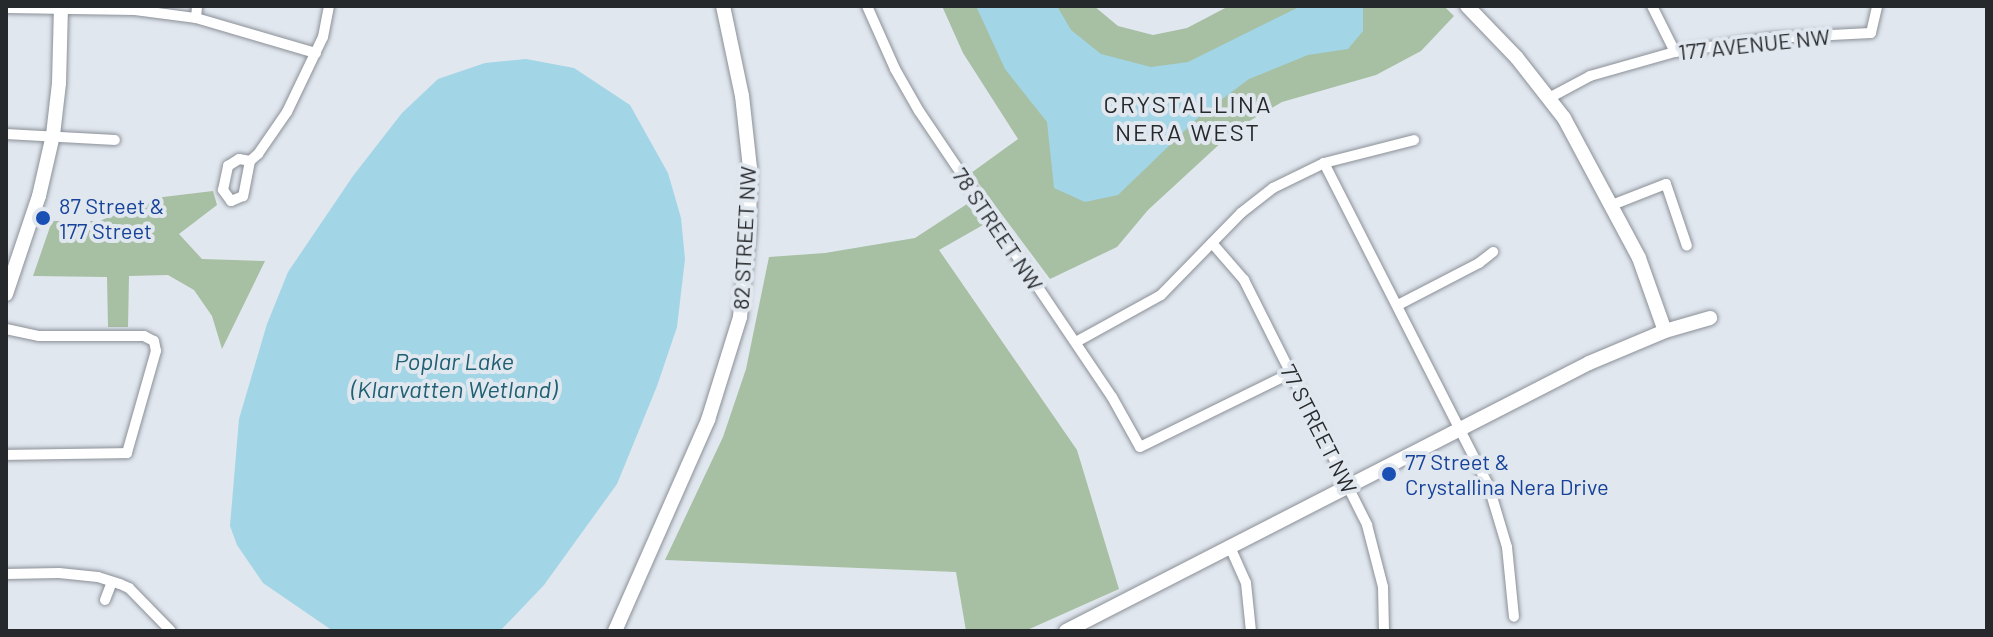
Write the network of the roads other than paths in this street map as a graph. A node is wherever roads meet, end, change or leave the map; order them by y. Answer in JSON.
{"nodes":[{"id":1,"x":197,"y":6,"type":"edge"},
{"id":2,"x":329,"y":6,"type":"edge"},
{"id":3,"x":723,"y":6,"type":"edge"},
{"id":4,"x":867,"y":6,"type":"edge"},
{"id":5,"x":1467,"y":6,"type":"edge"},
{"id":6,"x":1652,"y":6,"type":"edge"},
{"id":7,"x":1877,"y":6,"type":"edge"},
{"id":8,"x":6,"y":8,"type":"edge"},
{"id":9,"x":61,"y":8,"type":"edge"},
{"id":10,"x":196,"y":18,"type":"junction"},
{"id":11,"x":1675,"y":52,"type":"junction"},
{"id":12,"x":316,"y":53,"type":"junction"},
{"id":13,"x":1549,"y":98,"type":"junction"},
{"id":14,"x":6,"y":134,"type":"edge"},
{"id":15,"x":53,"y":135,"type":"junction"},
{"id":16,"x":115,"y":140,"type":"dead end"},
{"id":17,"x":1414,"y":140,"type":"dead end"},
{"id":18,"x":250,"y":161,"type":"dead end"},
{"id":19,"x":1324,"y":163,"type":"junction"},
{"id":20,"x":1612,"y":205,"type":"junction"},
{"id":21,"x":1212,"y":243,"type":"junction"},
{"id":22,"x":1687,"y":246,"type":"dead end"},
{"id":23,"x":1493,"y":252,"type":"dead end"},
{"id":24,"x":6,"y":294,"type":"edge"},
{"id":25,"x":1398,"y":305,"type":"junction"},
{"id":26,"x":1710,"y":318,"type":"dead end"},
{"id":27,"x":6,"y":329,"type":"edge"},
{"id":28,"x":1665,"y":331,"type":"junction"},
{"id":29,"x":1076,"y":342,"type":"junction"},
{"id":30,"x":1291,"y":373,"type":"junction"},
{"id":31,"x":1460,"y":429,"type":"junction"},
{"id":32,"x":6,"y":455,"type":"edge"},
{"id":33,"x":1349,"y":486,"type":"junction"},
{"id":34,"x":668,"y":507,"type":"junction"},
{"id":35,"x":1230,"y":547,"type":"junction"},
{"id":36,"x":6,"y":574,"type":"edge"},
{"id":37,"x":112,"y":582,"type":"junction"},
{"id":38,"x":105,"y":600,"type":"dead end"},
{"id":39,"x":1514,"y":617,"type":"dead end"},
{"id":40,"x":171,"y":631,"type":"edge"},
{"id":41,"x":606,"y":631,"type":"edge"},
{"id":42,"x":615,"y":631,"type":"edge"},
{"id":43,"x":1066,"y":631,"type":"edge"},
{"id":44,"x":1251,"y":631,"type":"edge"},
{"id":45,"x":1384,"y":631,"type":"edge"}],
"edges":[{"from":1,"to":10,"type":"street"},
{"from":2,"to":12,"type":"street"},
{"from":3,"to":34,"type":"street","name":"82 STREET NW"},
{"from":4,"to":29,"type":"street","name":"78 STREET NW"},
{"from":5,"to":13,"type":"street"},
{"from":6,"to":11,"type":"street"},
{"from":7,"to":11,"type":"street","name":"177 AVENUE NW"},
{"from":8,"to":9,"type":"street"},
{"from":9,"to":10,"type":"street"},
{"from":9,"to":15,"type":"street"},
{"from":10,"to":12,"type":"street"},
{"from":11,"to":13,"type":"street","name":"177 AVENUE NW"},
{"from":12,"to":18,"type":"street"},
{"from":13,"to":20,"type":"street"},
{"from":14,"to":15,"type":"street"},
{"from":15,"to":16,"type":"street"},
{"from":15,"to":24,"type":"street"},
{"from":17,"to":19,"type":"street"},
{"from":19,"to":21,"type":"street"},
{"from":19,"to":25,"type":"street"},
{"from":20,"to":22,"type":"street"},
{"from":20,"to":28,"type":"street"},
{"from":21,"to":29,"type":"street"},
{"from":21,"to":30,"type":"street","name":"77 STREET NW"},
{"from":23,"to":25,"type":"street"},
{"from":25,"to":31,"type":"street"},
{"from":26,"to":28,"type":"street"},
{"from":27,"to":32,"type":"street"},
{"from":28,"to":31,"type":"street"},
{"from":29,"to":30,"type":"street","name":"78 STREET NW"},
{"from":30,"to":33,"type":"street","name":"77 STREET NW"},
{"from":31,"to":33,"type":"street"},
{"from":31,"to":39,"type":"street"},
{"from":33,"to":35,"type":"street"},
{"from":33,"to":45,"type":"street","name":"77 STREET NW"},
{"from":34,"to":41,"type":"street","name":"82 STREET NW"},
{"from":34,"to":42,"type":"street","name":"82 STREET NW"},
{"from":35,"to":43,"type":"street"},
{"from":35,"to":44,"type":"street"},
{"from":36,"to":37,"type":"street"},
{"from":37,"to":38,"type":"street"},
{"from":37,"to":40,"type":"street"}]}
